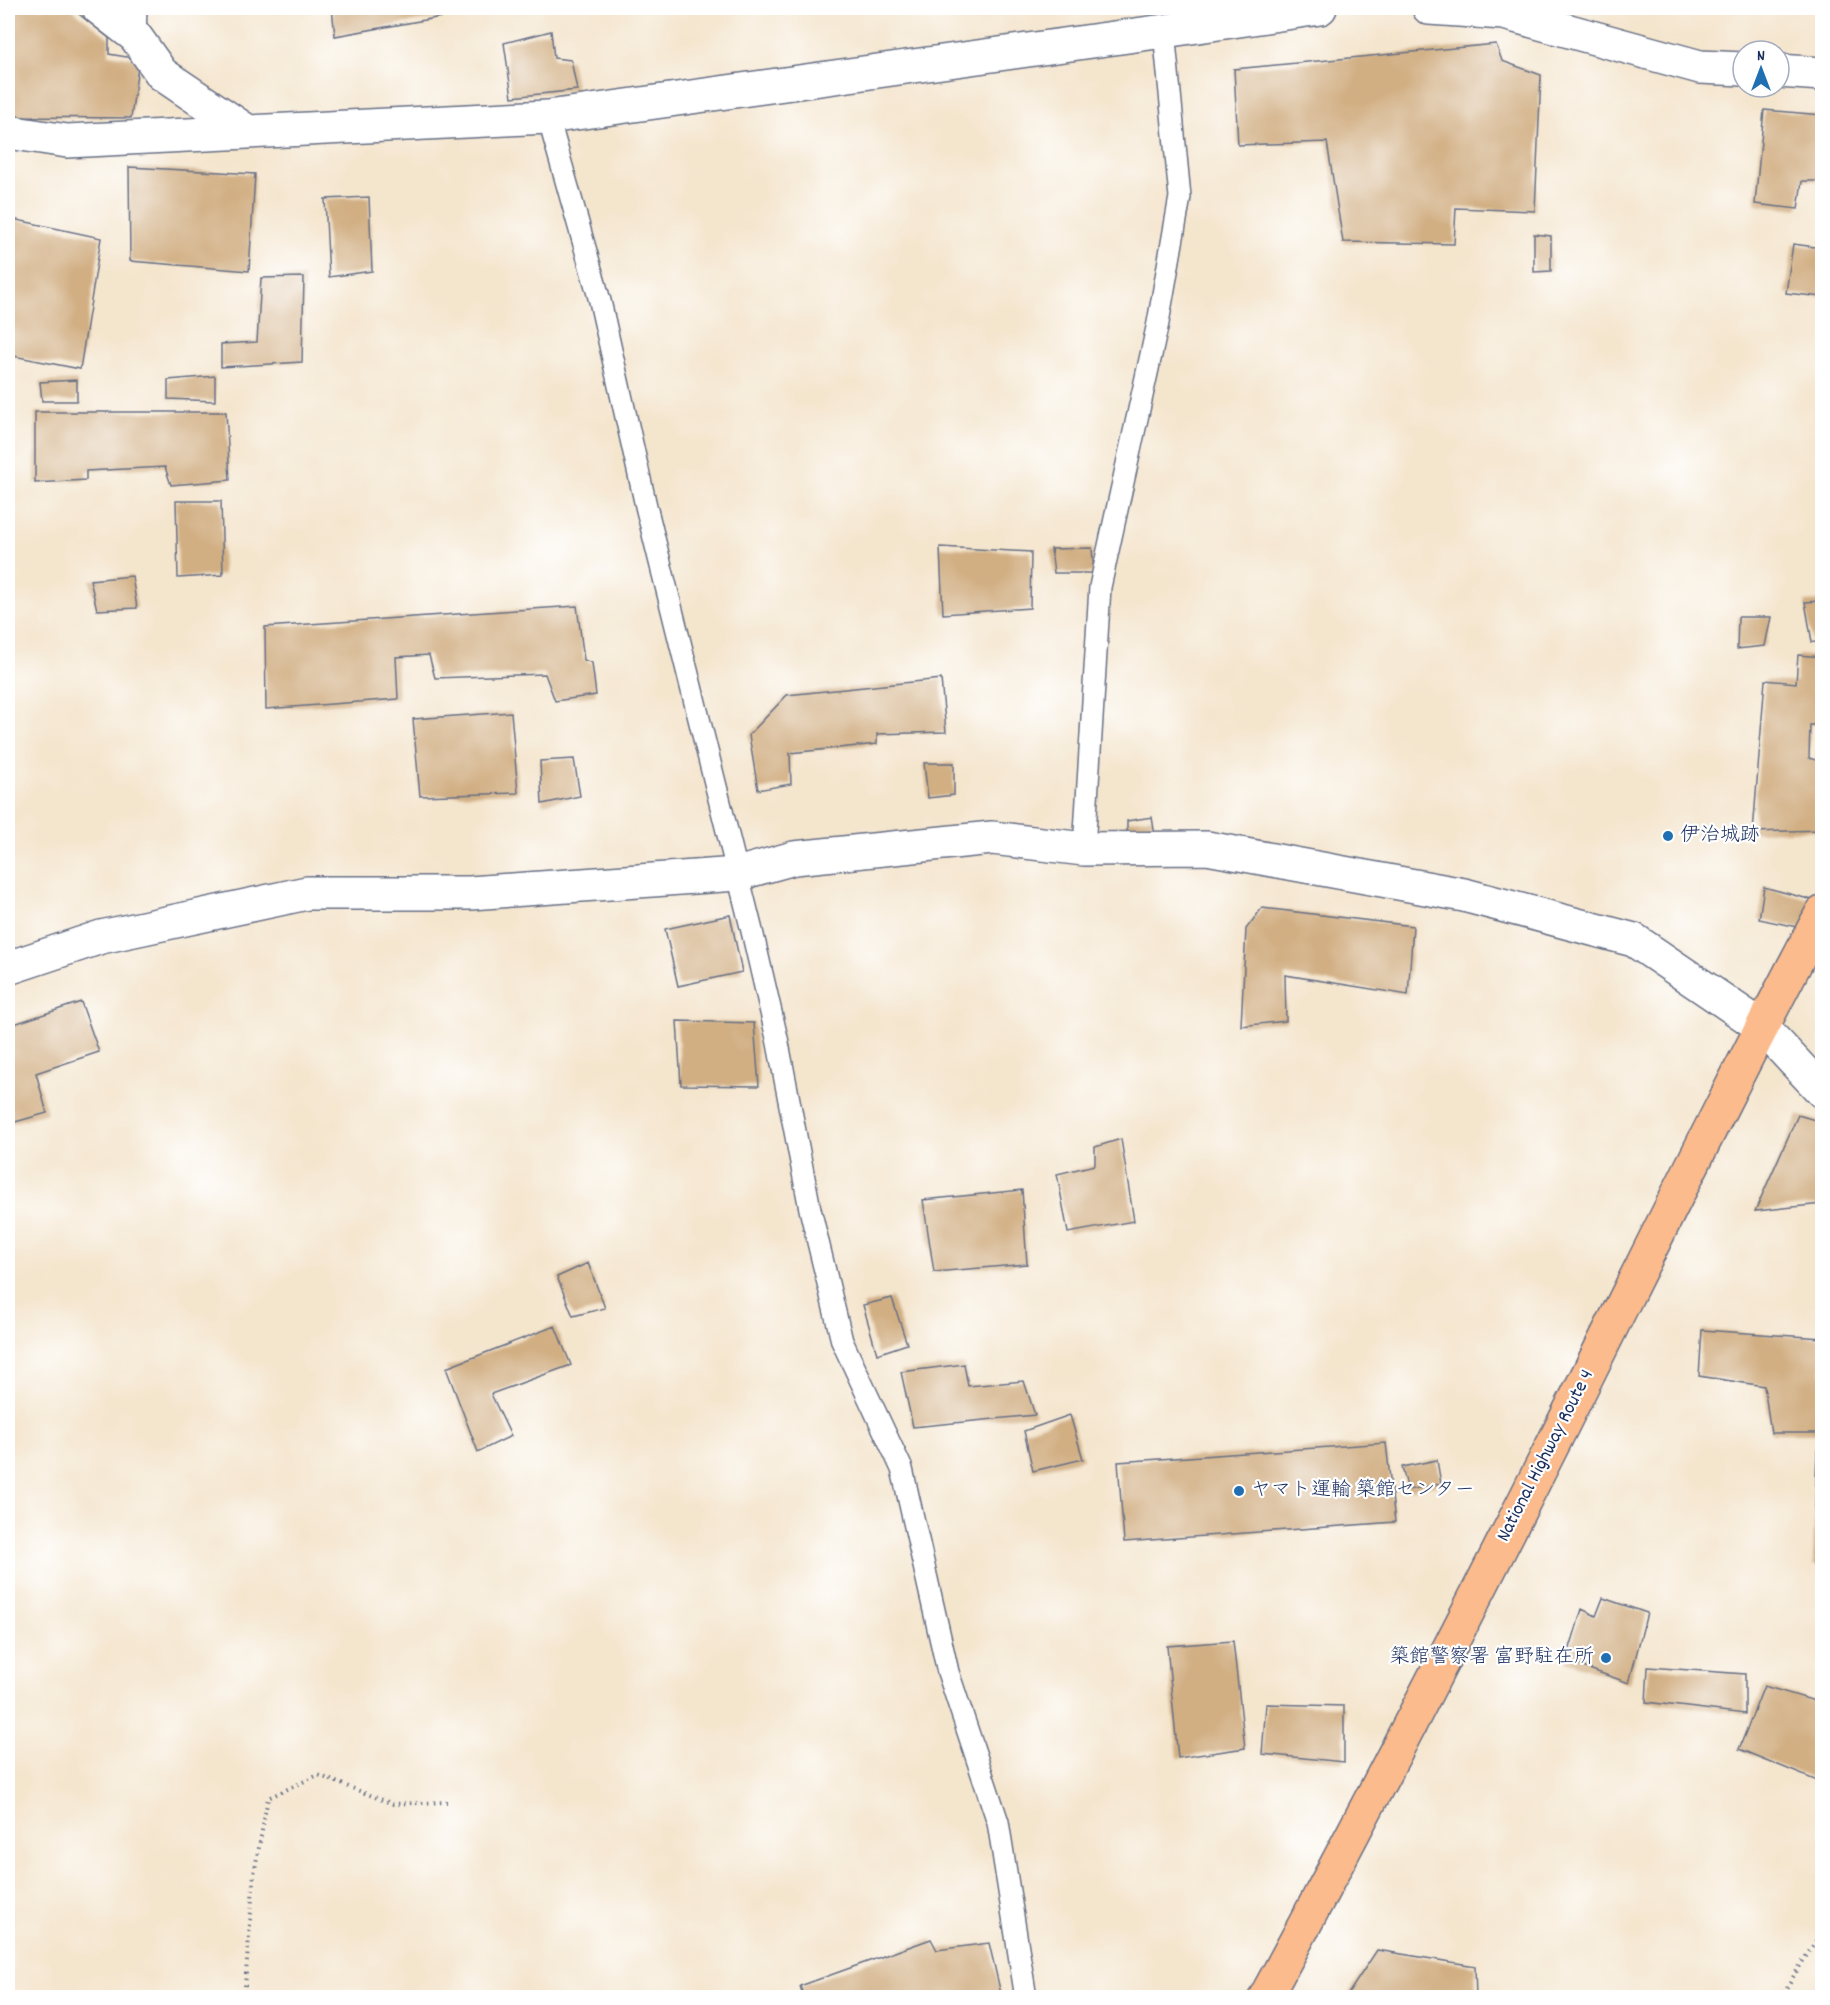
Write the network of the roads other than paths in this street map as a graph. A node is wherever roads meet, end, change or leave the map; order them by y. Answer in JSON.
{"nodes":[{"id":1,"x":99,"y":8,"type":"edge"},
{"id":2,"x":1320,"y":8,"type":"edge"},
{"id":3,"x":1429,"y":8,"type":"edge"},
{"id":4,"x":1504,"y":10,"type":"edge"},
{"id":5,"x":135,"y":22,"type":"edge"},
{"id":6,"x":1164,"y":31,"type":"junction"},
{"id":7,"x":1731,"y":68,"type":"edge"},
{"id":8,"x":1791,"y":73,"type":"edge"},
{"id":9,"x":1822,"y":74,"type":"edge"},
{"id":10,"x":548,"y":117,"type":"junction"},
{"id":11,"x":8,"y":132,"type":"edge"},
{"id":12,"x":248,"y":132,"type":"junction"},
{"id":13,"x":1084,"y":849,"type":"junction"},
{"id":14,"x":737,"y":874,"type":"junction"},
{"id":15,"x":1822,"y":913,"type":"edge"},
{"id":16,"x":8,"y":968,"type":"edge"},
{"id":17,"x":1761,"y":1027,"type":"junction"},
{"id":18,"x":1822,"y":1091,"type":"edge"},
{"id":19,"x":1026,"y":1998,"type":"edge"},
{"id":20,"x":1265,"y":1998,"type":"edge"}],
"edges":[{"from":1,"to":5,"type":"street"},
{"from":2,"to":6,"type":"street"},
{"from":3,"to":4,"type":"street"},
{"from":4,"to":7,"type":"street"},
{"from":5,"to":12,"type":"street"},
{"from":6,"to":10,"type":"street"},
{"from":6,"to":13,"type":"lane"},
{"from":8,"to":9,"type":"street"},
{"from":10,"to":12,"type":"street"},
{"from":10,"to":14,"type":"lane"},
{"from":11,"to":12,"type":"street"},
{"from":13,"to":14,"type":"street"},
{"from":13,"to":17,"type":"street"},
{"from":14,"to":16,"type":"street"},
{"from":14,"to":19,"type":"lane"},
{"from":15,"to":17,"type":"highway","name":"National Highway Route 4"},
{"from":17,"to":18,"type":"street"},
{"from":17,"to":20,"type":"highway","name":"National Highway Route 4"}]}
